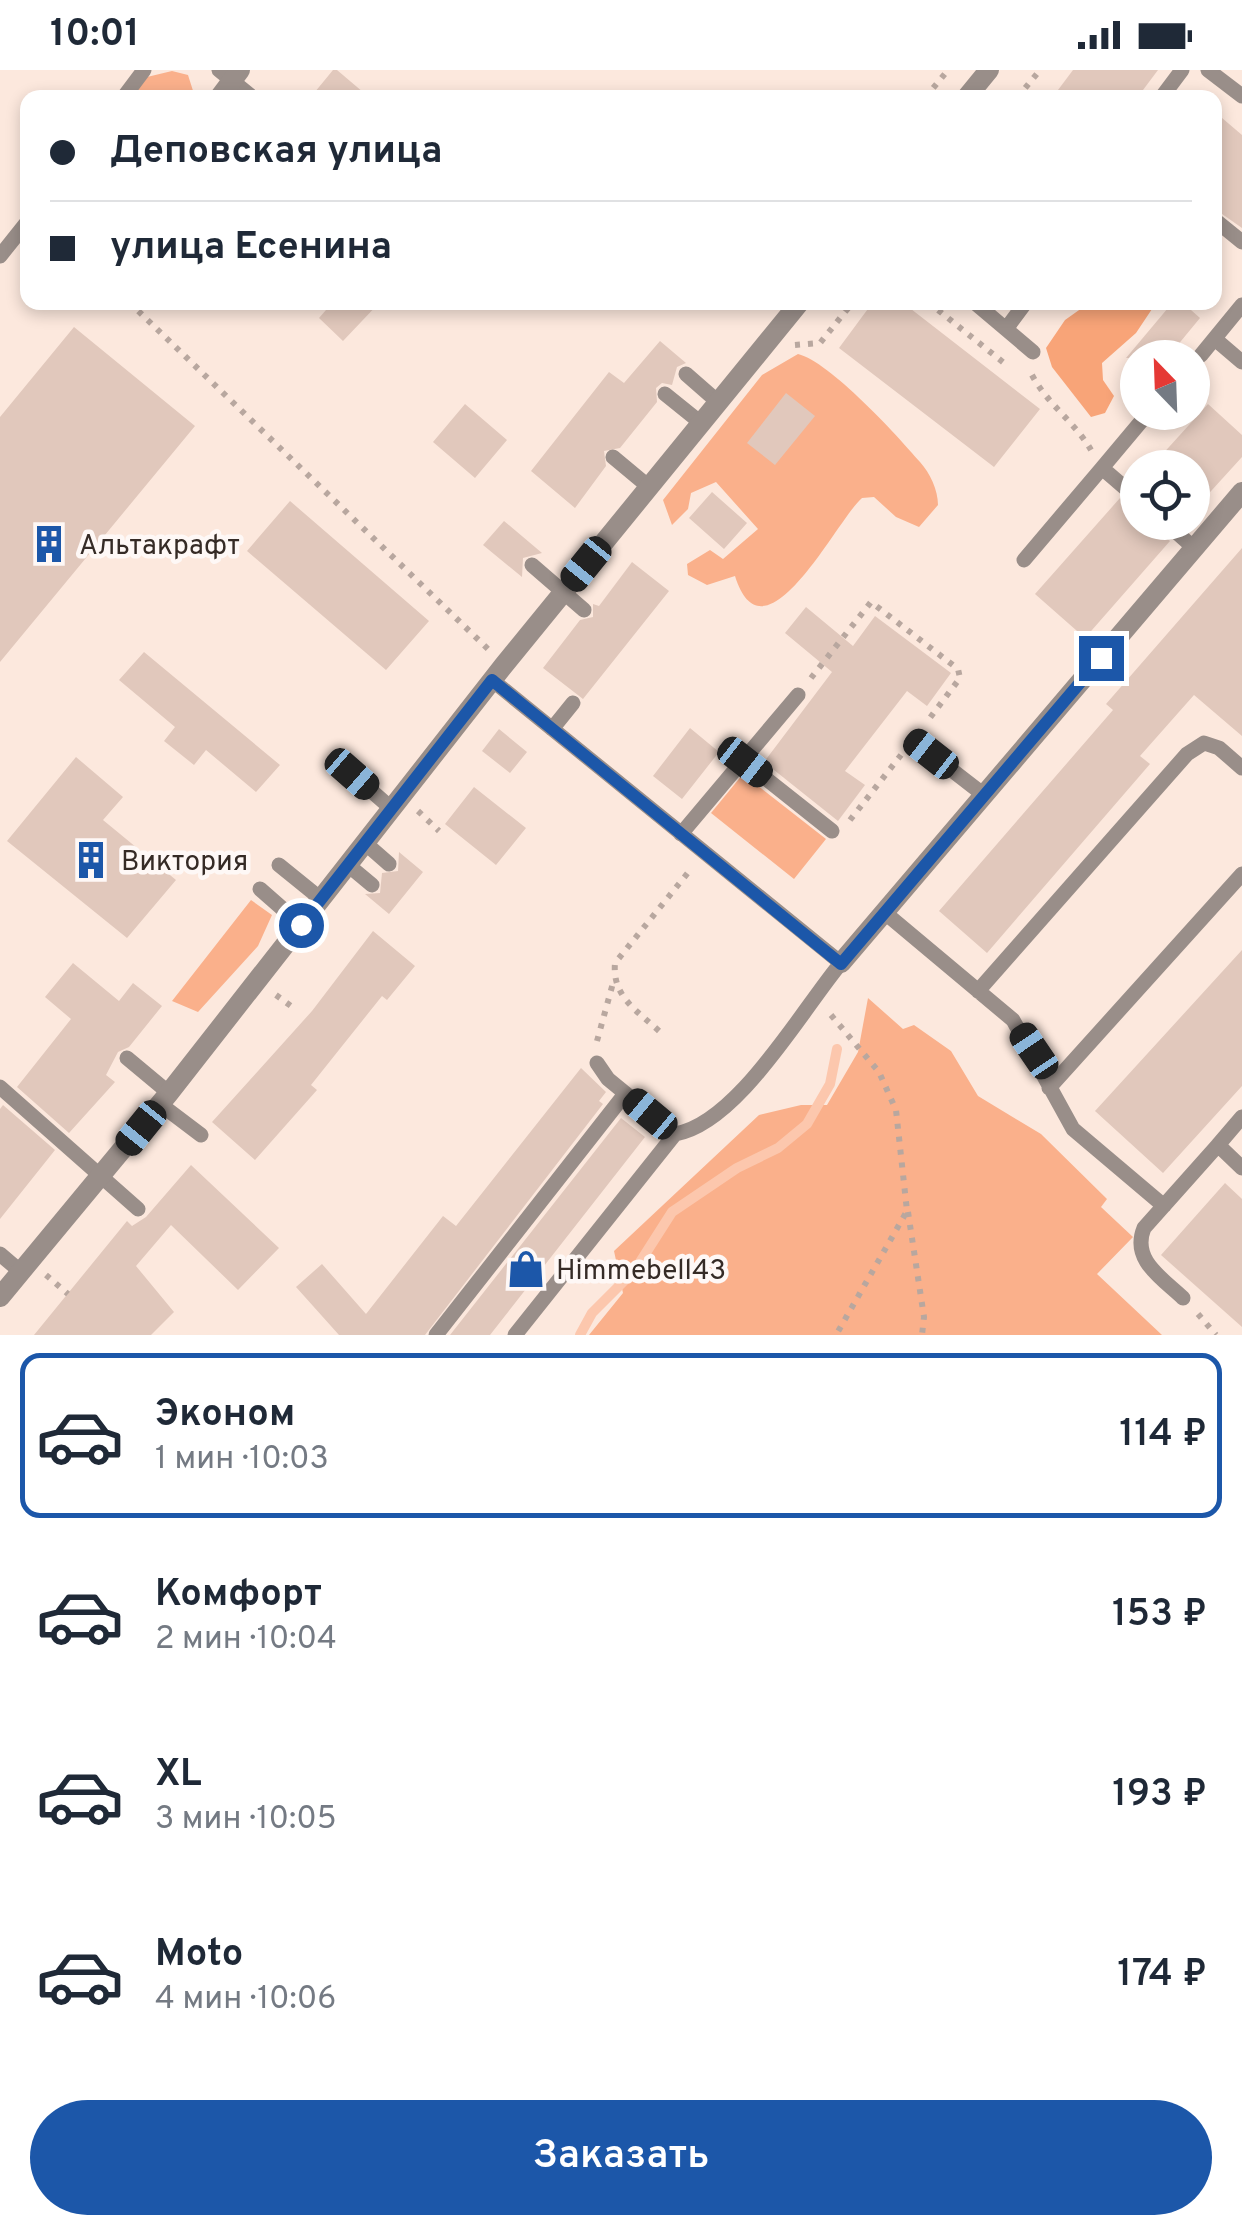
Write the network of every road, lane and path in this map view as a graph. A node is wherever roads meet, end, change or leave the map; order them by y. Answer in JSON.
{"nodes":[{"id":1,"x":948,"y":70,"type":"edge"},
{"id":2,"x":988,"y":70,"type":"edge"},
{"id":3,"x":1040,"y":70,"type":"edge"},
{"id":4,"x":1182,"y":70,"type":"edge"},
{"id":5,"x":1208,"y":70,"type":"edge"},
{"id":6,"x":932,"y":90,"type":"edge"},
{"id":7,"x":972,"y":90,"type":"edge"},
{"id":8,"x":1024,"y":90,"type":"edge"},
{"id":9,"x":1166,"y":90,"type":"edge"},
{"id":10,"x":1242,"y":96,"type":"edge"},
{"id":11,"x":1222,"y":226,"type":"edge"},
{"id":12,"x":20,"y":230,"type":"edge"},
{"id":13,"x":1242,"y":242,"type":"edge"},
{"id":14,"x":0,"y":256,"type":"edge"},
{"id":15,"x":1242,"y":306,"type":"edge"},
{"id":16,"x":137,"y":310,"type":"edge"},
{"id":17,"x":793,"y":310,"type":"edge"},
{"id":18,"x":847,"y":310,"type":"edge"},
{"id":19,"x":983,"y":310,"type":"edge"},
{"id":20,"x":1020,"y":310,"type":"edge"},
{"id":21,"x":1006,"y":330,"type":"junction"},
{"id":22,"x":1215,"y":339,"type":"junction"},
{"id":23,"x":1210,"y":345,"type":"edge"},
{"id":24,"x":764,"y":346,"type":"junction"},
{"id":25,"x":1029,"y":357,"type":"joint"},
{"id":26,"x":1242,"y":362,"type":"edge"},
{"id":27,"x":686,"y":374,"type":"dead end"},
{"id":28,"x":665,"y":394,"type":"dead end"},
{"id":29,"x":718,"y":402,"type":"junction"},
{"id":30,"x":701,"y":423,"type":"junction"},
{"id":31,"x":1134,"y":430,"type":"edge"},
{"id":32,"x":613,"y":457,"type":"dead end"},
{"id":33,"x":1102,"y":468,"type":"junction"},
{"id":34,"x":1120,"y":484,"type":"edge"},
{"id":35,"x":650,"y":487,"type":"junction"},
{"id":36,"x":1242,"y":492,"type":"edge"},
{"id":37,"x":1185,"y":540,"type":"edge"},
{"id":38,"x":1194,"y":548,"type":"junction"},
{"id":39,"x":1024,"y":560,"type":"dead end"},
{"id":40,"x":532,"y":565,"type":"dead end"},
{"id":41,"x":562,"y":594,"type":"junction"},
{"id":42,"x":584,"y":610,"type":"dead end"},
{"id":43,"x":498,"y":672,"type":"junction"},
{"id":44,"x":798,"y":695,"type":"joint"},
{"id":45,"x":573,"y":703,"type":"dead end"},
{"id":46,"x":552,"y":729,"type":"junction"},
{"id":47,"x":913,"y":740,"type":"joint"},
{"id":48,"x":917,"y":759,"type":"dead end"},
{"id":49,"x":745,"y":762,"type":"junction"},
{"id":50,"x":1242,"y":768,"type":"edge"},
{"id":51,"x":352,"y":774,"type":"dead end"},
{"id":52,"x":984,"y":796,"type":"junction"},
{"id":53,"x":400,"y":806,"type":"junction"},
{"id":54,"x":439,"y":831,"type":"dead end"},
{"id":55,"x":832,"y":831,"type":"joint"},
{"id":56,"x":681,"y":834,"type":"junction"},
{"id":57,"x":365,"y":843,"type":"junction"},
{"id":58,"x":704,"y":852,"type":"junction"},
{"id":59,"x":348,"y":864,"type":"junction"},
{"id":60,"x":389,"y":864,"type":"dead end"},
{"id":61,"x":280,"y":865,"type":"dead end"},
{"id":62,"x":1242,"y":874,"type":"edge"},
{"id":63,"x":372,"y":885,"type":"dead end"},
{"id":64,"x":260,"y":889,"type":"dead end"},
{"id":65,"x":321,"y":899,"type":"junction"},
{"id":66,"x":884,"y":912,"type":"junction"},
{"id":67,"x":301,"y":925,"type":"junction"},
{"id":68,"x":841,"y":964,"type":"junction"},
{"id":69,"x":613,"y":983,"type":"junction"},
{"id":70,"x":267,"y":987,"type":"dead end"},
{"id":71,"x":978,"y":991,"type":"junction"},
{"id":72,"x":815,"y":994,"type":"junction"},
{"id":73,"x":295,"y":1010,"type":"dead end"},
{"id":74,"x":659,"y":1030,"type":"dead end"},
{"id":75,"x":127,"y":1058,"type":"dead end"},
{"id":76,"x":597,"y":1063,"type":"joint"},
{"id":77,"x":0,"y":1087,"type":"edge"},
{"id":78,"x":1049,"y":1088,"type":"junction"},
{"id":79,"x":625,"y":1094,"type":"junction"},
{"id":80,"x":165,"y":1099,"type":"junction"},
{"id":81,"x":1242,"y":1117,"type":"edge"},
{"id":82,"x":675,"y":1134,"type":"junction"},
{"id":83,"x":201,"y":1135,"type":"dead end"},
{"id":84,"x":1218,"y":1145,"type":"junction"},
{"id":85,"x":1242,"y":1168,"type":"edge"},
{"id":86,"x":102,"y":1175,"type":"junction"},
{"id":87,"x":1164,"y":1206,"type":"junction"},
{"id":88,"x":138,"y":1209,"type":"dead end"},
{"id":89,"x":908,"y":1211,"type":"junction"},
{"id":90,"x":0,"y":1254,"type":"edge"},
{"id":91,"x":30,"y":1271,"type":"junction"},
{"id":92,"x":68,"y":1294,"type":"dead end"},
{"id":93,"x":0,"y":1297,"type":"edge"},
{"id":94,"x":1183,"y":1298,"type":"dead end"},
{"id":95,"x":436,"y":1335,"type":"edge"},
{"id":96,"x":516,"y":1335,"type":"edge"},
{"id":97,"x":836,"y":1335,"type":"edge"},
{"id":98,"x":922,"y":1335,"type":"edge"}],
"edges":[{"from":1,"to":6,"type":"path"},
{"from":2,"to":7,"type":"street"},
{"from":3,"to":8,"type":"path"},
{"from":4,"to":9,"type":"lane"},
{"from":5,"to":10,"type":"lane"},
{"from":11,"to":13,"type":"lane"},
{"from":12,"to":14,"type":"lane"},
{"from":15,"to":22,"type":"lane"},
{"from":16,"to":43,"type":"path"},
{"from":17,"to":24,"type":"street"},
{"from":18,"to":24,"type":"path"},
{"from":19,"to":21,"type":"lane"},
{"from":20,"to":21,"type":"lane"},
{"from":21,"to":25,"type":"lane"},
{"from":22,"to":23,"type":"lane"},
{"from":22,"to":26,"type":"lane"},
{"from":24,"to":29,"type":"street"},
{"from":25,"to":33,"type":"path"},
{"from":27,"to":29,"type":"lane"},
{"from":28,"to":30,"type":"lane"},
{"from":29,"to":30,"type":"street"},
{"from":30,"to":35,"type":"street"},
{"from":31,"to":33,"type":"lane"},
{"from":32,"to":35,"type":"lane"},
{"from":33,"to":34,"type":"lane"},
{"from":33,"to":39,"type":"lane"},
{"from":35,"to":41,"type":"street"},
{"from":36,"to":38,"type":"street"},
{"from":37,"to":38,"type":"lane"},
{"from":38,"to":52,"type":"street"},
{"from":40,"to":41,"type":"lane"},
{"from":41,"to":42,"type":"lane"},
{"from":41,"to":43,"type":"street"},
{"from":43,"to":46,"type":"lane"},
{"from":43,"to":53,"type":"street"},
{"from":44,"to":47,"type":"path"},
{"from":44,"to":49,"type":"lane"},
{"from":45,"to":46,"type":"lane"},
{"from":46,"to":56,"type":"lane"},
{"from":47,"to":52,"type":"lane"},
{"from":48,"to":55,"type":"path"},
{"from":49,"to":55,"type":"lane"},
{"from":49,"to":56,"type":"lane"},
{"from":50,"to":71,"type":"lane"},
{"from":51,"to":53,"type":"lane"},
{"from":52,"to":66,"type":"street"},
{"from":53,"to":54,"type":"path"},
{"from":53,"to":57,"type":"street"},
{"from":56,"to":58,"type":"lane"},
{"from":57,"to":59,"type":"street"},
{"from":57,"to":60,"type":"lane"},
{"from":58,"to":68,"type":"lane"},
{"from":58,"to":69,"type":"path"},
{"from":59,"to":63,"type":"lane"},
{"from":59,"to":65,"type":"street"},
{"from":61,"to":65,"type":"lane"},
{"from":62,"to":78,"type":"lane"},
{"from":64,"to":67,"type":"lane"},
{"from":65,"to":67,"type":"street"},
{"from":66,"to":68,"type":"street"},
{"from":66,"to":71,"type":"lane"},
{"from":67,"to":80,"type":"street"},
{"from":68,"to":72,"type":"lane"},
{"from":69,"to":74,"type":"path"},
{"from":69,"to":76,"type":"path"},
{"from":70,"to":73,"type":"path"},
{"from":71,"to":78,"type":"lane"},
{"from":72,"to":82,"type":"lane"},
{"from":72,"to":89,"type":"path"},
{"from":75,"to":80,"type":"lane"},
{"from":76,"to":79,"type":"lane"},
{"from":77,"to":86,"type":"lane"},
{"from":78,"to":87,"type":"lane"},
{"from":79,"to":82,"type":"lane"},
{"from":79,"to":95,"type":"lane"},
{"from":80,"to":83,"type":"lane"},
{"from":80,"to":86,"type":"street"},
{"from":81,"to":84,"type":"lane"},
{"from":82,"to":96,"type":"lane"},
{"from":84,"to":85,"type":"lane"},
{"from":84,"to":87,"type":"lane"},
{"from":86,"to":88,"type":"lane"},
{"from":86,"to":91,"type":"street"},
{"from":87,"to":94,"type":"lane"},
{"from":89,"to":97,"type":"path"},
{"from":89,"to":98,"type":"path"},
{"from":90,"to":91,"type":"lane"},
{"from":91,"to":92,"type":"path"},
{"from":91,"to":93,"type":"street"}]}
